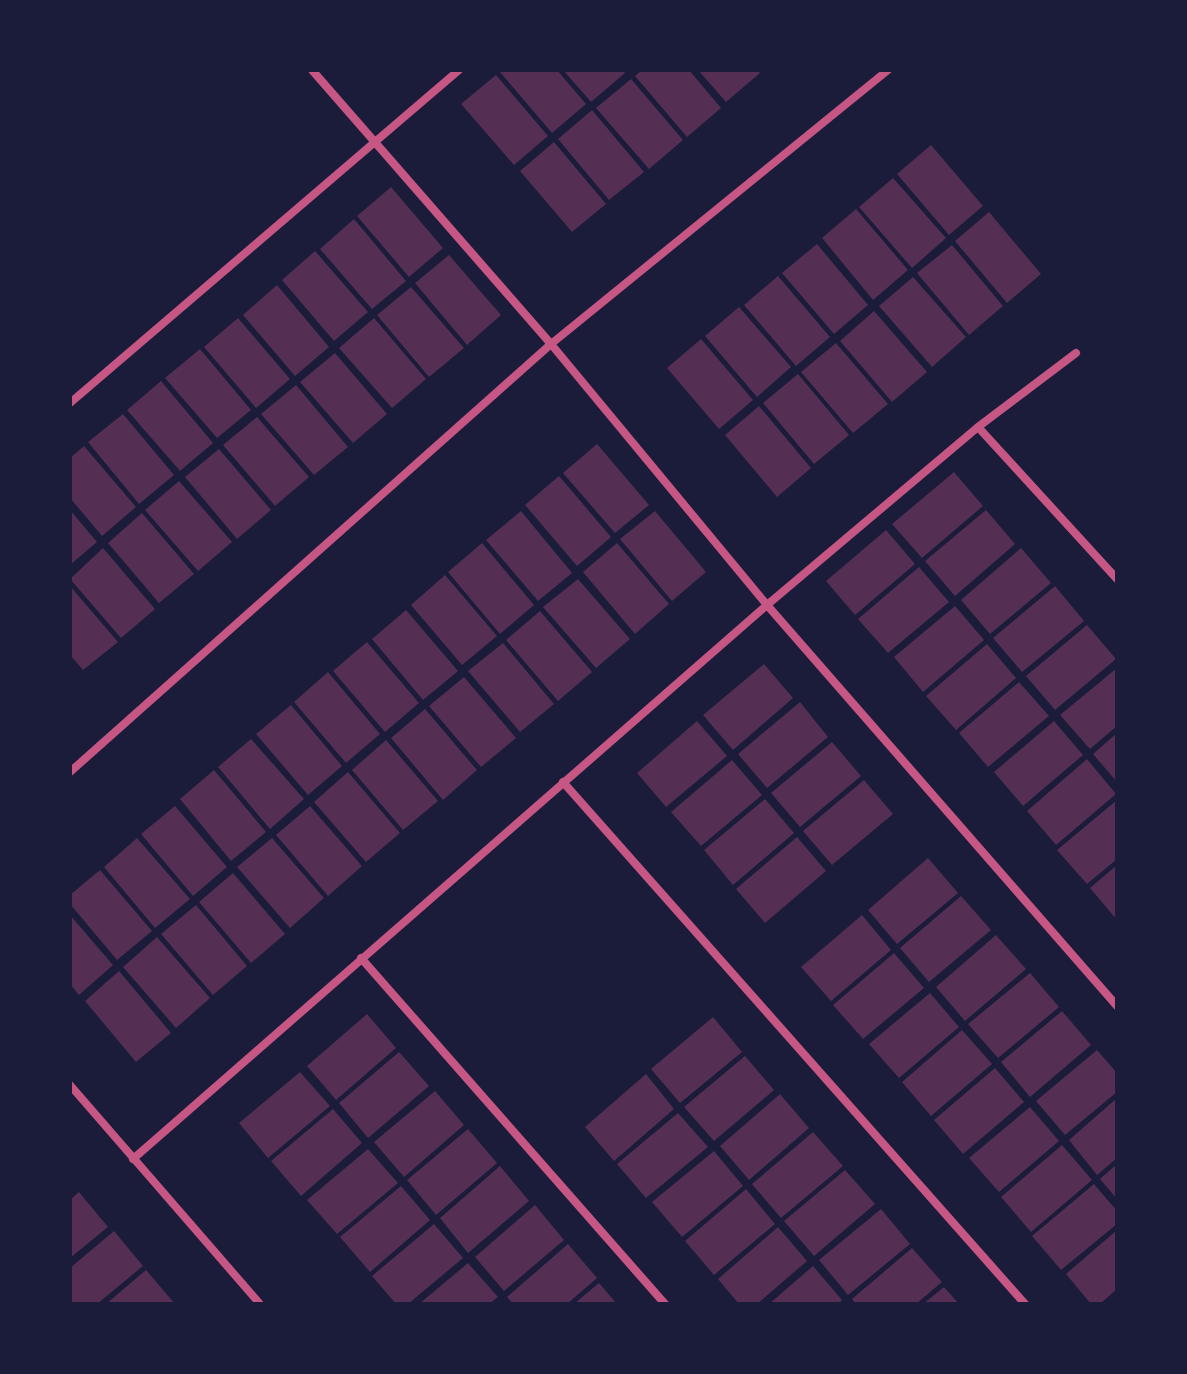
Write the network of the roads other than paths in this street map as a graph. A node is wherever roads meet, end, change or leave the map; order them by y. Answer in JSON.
{"nodes":[{"id":1,"x":312,"y":70,"type":"edge"},
{"id":2,"x":459,"y":70,"type":"edge"},
{"id":3,"x":888,"y":70,"type":"edge"},
{"id":4,"x":374,"y":140,"type":"junction"},
{"id":5,"x":551,"y":344,"type":"junction"},
{"id":6,"x":1076,"y":353,"type":"dead end"},
{"id":7,"x":70,"y":403,"type":"edge"},
{"id":8,"x":978,"y":427,"type":"junction"},
{"id":9,"x":1117,"y":579,"type":"edge"},
{"id":10,"x":767,"y":605,"type":"junction"},
{"id":11,"x":70,"y":772,"type":"edge"},
{"id":12,"x":563,"y":782,"type":"junction"},
{"id":13,"x":361,"y":958,"type":"junction"},
{"id":14,"x":1115,"y":1000,"type":"edge"},
{"id":15,"x":70,"y":1085,"type":"edge"},
{"id":16,"x":133,"y":1159,"type":"junction"},
{"id":17,"x":260,"y":1304,"type":"edge"},
{"id":18,"x":665,"y":1304,"type":"edge"},
{"id":19,"x":1025,"y":1304,"type":"edge"}],
"edges":[{"from":1,"to":4,"type":"street"},
{"from":2,"to":4,"type":"street"},
{"from":3,"to":5,"type":"street"},
{"from":4,"to":5,"type":"street"},
{"from":4,"to":7,"type":"street"},
{"from":5,"to":10,"type":"street"},
{"from":5,"to":11,"type":"street"},
{"from":6,"to":8,"type":"street"},
{"from":8,"to":9,"type":"street"},
{"from":8,"to":10,"type":"street"},
{"from":10,"to":12,"type":"street"},
{"from":10,"to":14,"type":"street"},
{"from":12,"to":13,"type":"street"},
{"from":12,"to":19,"type":"street"},
{"from":13,"to":16,"type":"street"},
{"from":13,"to":18,"type":"street"},
{"from":15,"to":16,"type":"street"},
{"from":16,"to":17,"type":"street"}]}
